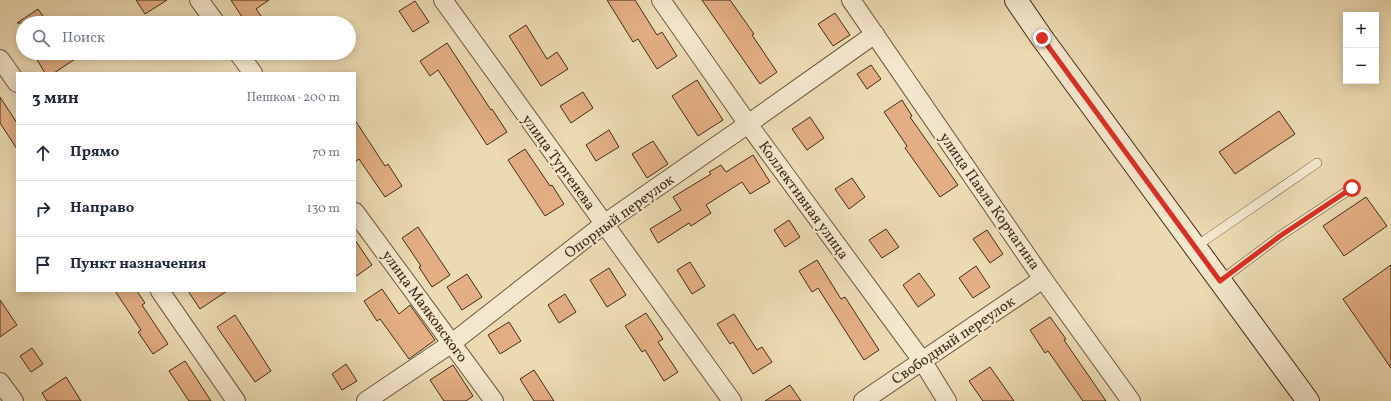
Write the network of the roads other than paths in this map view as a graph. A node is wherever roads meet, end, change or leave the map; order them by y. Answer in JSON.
{"nodes":[{"id":1,"x":199,"y":0,"type":"edge"},
{"id":2,"x":443,"y":0,"type":"edge"},
{"id":3,"x":661,"y":0,"type":"edge"},
{"id":4,"x":851,"y":0,"type":"edge"},
{"id":5,"x":1016,"y":0,"type":"edge"},
{"id":6,"x":211,"y":16,"type":"edge"},
{"id":7,"x":875,"y":34,"type":"junction"},
{"id":8,"x":0,"y":59,"type":"edge"},
{"id":9,"x":243,"y":60,"type":"edge"},
{"id":10,"x":252,"y":72,"type":"edge"},
{"id":11,"x":16,"y":82,"type":"edge"},
{"id":12,"x":748,"y":124,"type":"junction"},
{"id":13,"x":1317,"y":163,"type":"dead end"},
{"id":14,"x":1352,"y":188,"type":"dead end"},
{"id":15,"x":356,"y":213,"type":"edge"},
{"id":16,"x":604,"y":224,"type":"junction"},
{"id":17,"x":1195,"y":247,"type":"junction"},
{"id":18,"x":1043,"y":279,"type":"junction"},
{"id":19,"x":1220,"y":281,"type":"junction"},
{"id":20,"x":161,"y":292,"type":"edge"},
{"id":21,"x":452,"y":343,"type":"junction"},
{"id":22,"x":923,"y":362,"type":"junction"},
{"id":23,"x":0,"y":382,"type":"edge"},
{"id":24,"x":14,"y":401,"type":"edge"},
{"id":25,"x":236,"y":401,"type":"edge"},
{"id":26,"x":366,"y":401,"type":"edge"},
{"id":27,"x":494,"y":401,"type":"edge"},
{"id":28,"x":732,"y":401,"type":"edge"},
{"id":29,"x":864,"y":401,"type":"edge"},
{"id":30,"x":948,"y":401,"type":"edge"},
{"id":31,"x":1131,"y":401,"type":"edge"},
{"id":32,"x":1308,"y":401,"type":"edge"}],
"edges":[{"from":1,"to":6,"type":"street"},
{"from":2,"to":16,"type":"street","name":"улица Тургенева"},
{"from":3,"to":12,"type":"street","name":"Коллективная улица"},
{"from":4,"to":7,"type":"street","name":"улица Павла Корчагина"},
{"from":5,"to":17,"type":"street"},
{"from":7,"to":12,"type":"street","name":"Опорный переулок"},
{"from":7,"to":18,"type":"street","name":"улица Павла Корчагина"},
{"from":8,"to":11,"type":"street"},
{"from":9,"to":10,"type":"street"},
{"from":12,"to":16,"type":"street","name":"Опорный переулок"},
{"from":12,"to":22,"type":"street","name":"Коллективная улица"},
{"from":13,"to":17,"type":"lane"},
{"from":14,"to":19,"type":"lane"},
{"from":15,"to":21,"type":"street","name":"улица Маяковского"},
{"from":16,"to":21,"type":"street","name":"Опорный переулок"},
{"from":16,"to":28,"type":"street","name":"улица Тургенева"},
{"from":17,"to":19,"type":"street"},
{"from":18,"to":22,"type":"street","name":"Свободный переулок"},
{"from":18,"to":31,"type":"street","name":"улица Павла Корчагина"},
{"from":19,"to":32,"type":"street"},
{"from":20,"to":25,"type":"street"},
{"from":21,"to":26,"type":"street","name":"Опорный переулок"},
{"from":21,"to":27,"type":"street","name":"улица Маяковского"},
{"from":22,"to":29,"type":"street","name":"Свободный переулок"},
{"from":22,"to":30,"type":"street","name":"Коллективная улица"},
{"from":23,"to":24,"type":"street"}]}
